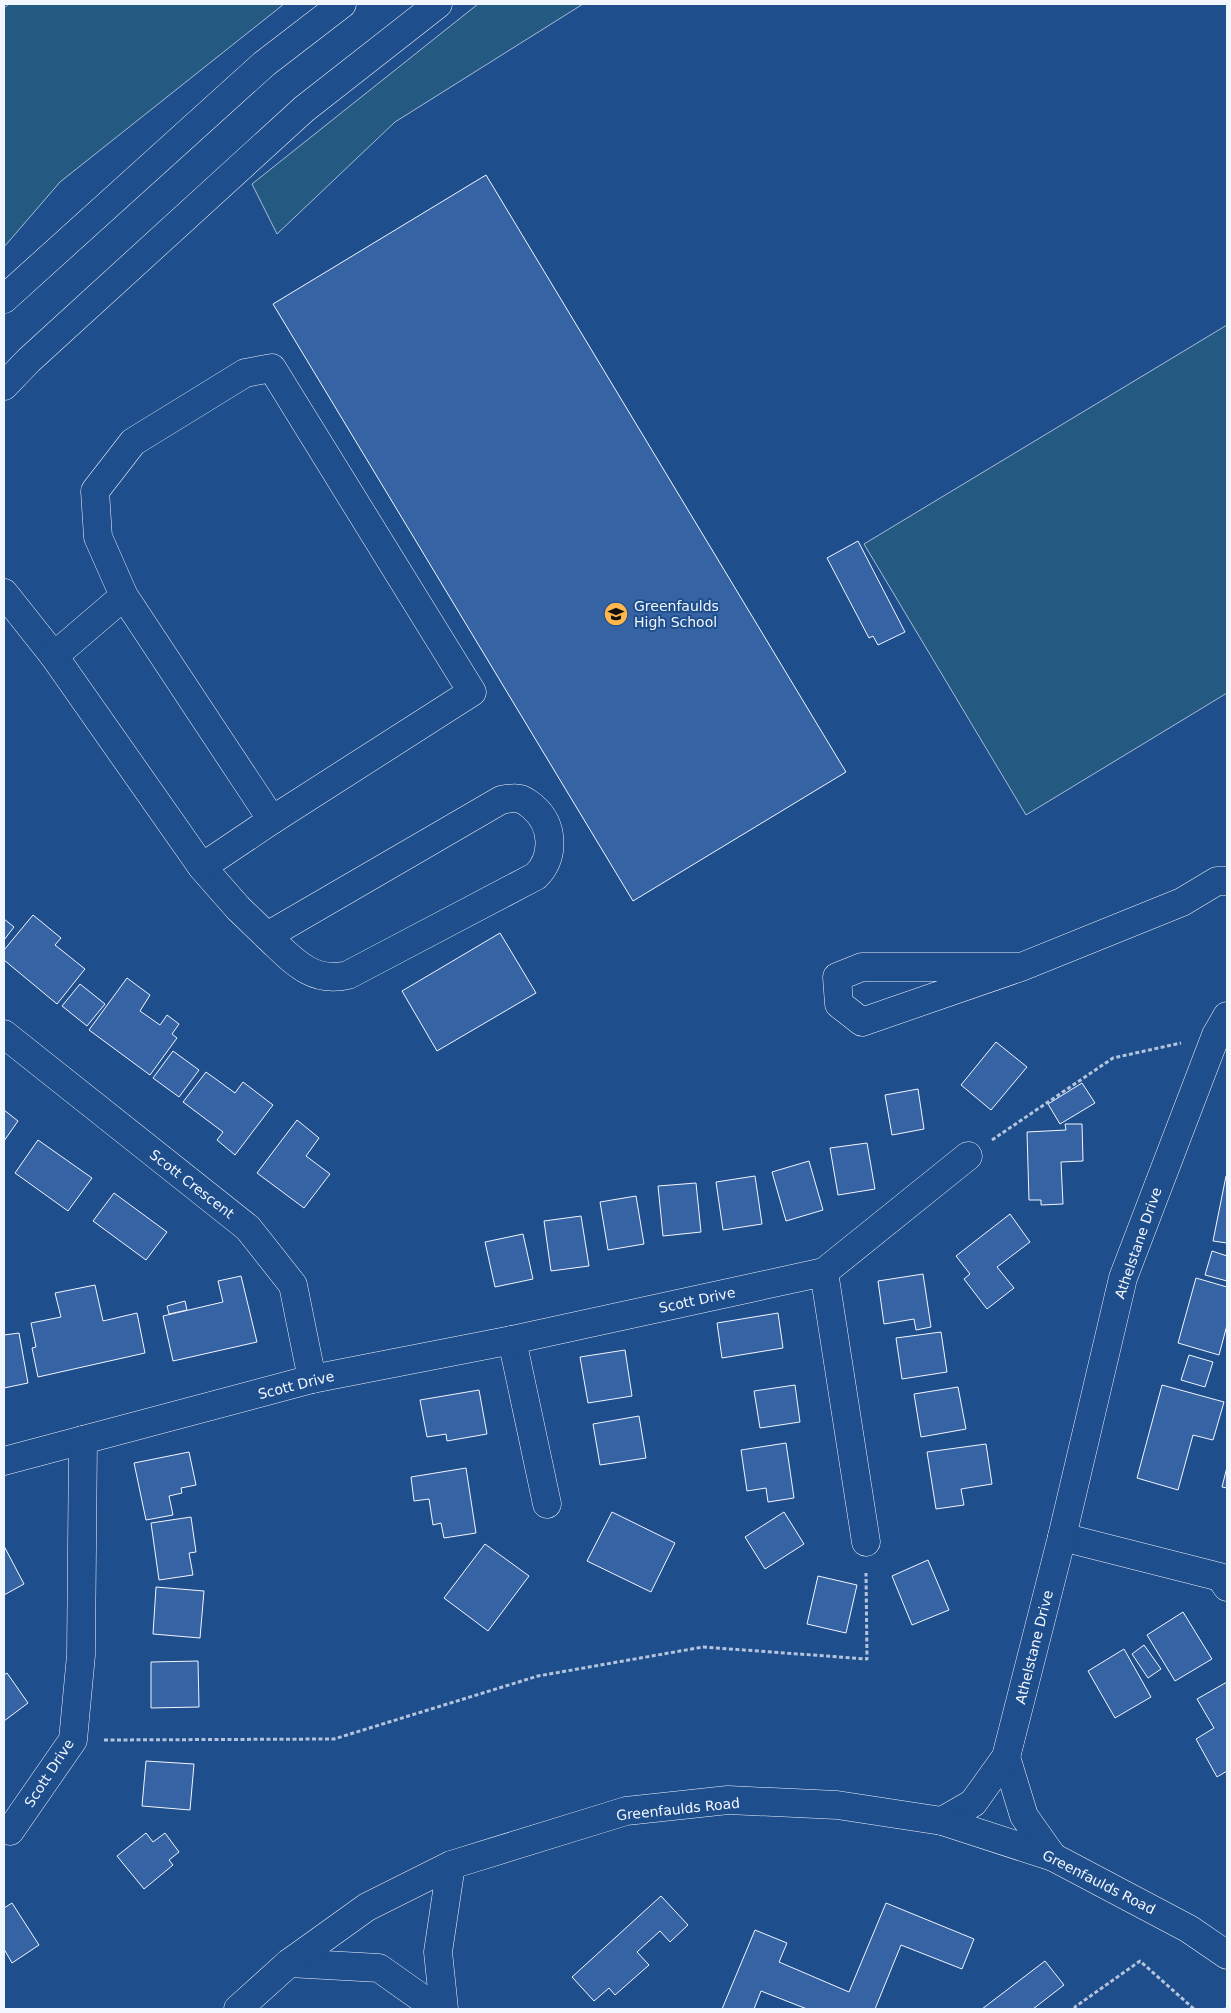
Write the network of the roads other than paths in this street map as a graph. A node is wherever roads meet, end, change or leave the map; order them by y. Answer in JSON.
{"nodes":[{"id":1,"x":342,"y":4,"type":"edge"},
{"id":2,"x":438,"y":4,"type":"edge"},
{"id":3,"x":4,"y":299,"type":"edge"},
{"id":4,"x":4,"y":386,"type":"edge"},
{"id":5,"x":4,"y":593,"type":"edge"},
{"id":6,"x":124,"y":596,"type":"junction"},
{"id":7,"x":54,"y":656,"type":"junction"},
{"id":8,"x":272,"y":820,"type":"junction"},
{"id":9,"x":202,"y":867,"type":"junction"},
{"id":10,"x":1227,"y":881,"type":"edge"},
{"id":11,"x":267,"y":936,"type":"junction"},
{"id":12,"x":1022,"y":967,"type":"junction"},
{"id":13,"x":1222,"y":1026,"type":"edge"},
{"id":14,"x":4,"y":1034,"type":"edge"},
{"id":15,"x":968,"y":1156,"type":"road end"},
{"id":16,"x":824,"y":1272,"type":"junction"},
{"id":17,"x":512,"y":1340,"type":"junction"},
{"id":18,"x":312,"y":1380,"type":"junction"},
{"id":19,"x":83,"y":1440,"type":"junction"},
{"id":20,"x":4,"y":1461,"type":"edge"},
{"id":21,"x":547,"y":1504,"type":"dead end"},
{"id":22,"x":1062,"y":1536,"type":"junction"},
{"id":23,"x":866,"y":1542,"type":"road end"},
{"id":24,"x":1227,"y":1587,"type":"edge"},
{"id":25,"x":1006,"y":1757,"type":"junction"},
{"id":26,"x":942,"y":1821,"type":"junction"},
{"id":27,"x":10,"y":1832,"type":"dead end"},
{"id":28,"x":1053,"y":1857,"type":"junction"},
{"id":29,"x":451,"y":1865,"type":"junction"},
{"id":30,"x":1227,"y":1955,"type":"edge"},
{"id":31,"x":288,"y":1964,"type":"junction"},
{"id":32,"x":238,"y":2009,"type":"edge"},
{"id":33,"x":437,"y":2009,"type":"edge"},
{"id":34,"x":444,"y":2009,"type":"edge"}],
"edges":[{"from":1,"to":3,"type":"street"},
{"from":2,"to":4,"type":"street"},
{"from":5,"to":7,"type":"street"},
{"from":6,"to":7,"type":"street"},
{"from":6,"to":8,"type":"street"},
{"from":6,"to":8,"type":"street"},
{"from":7,"to":9,"type":"street"},
{"from":8,"to":9,"type":"street"},
{"from":9,"to":11,"type":"street"},
{"from":10,"to":12,"type":"street"},
{"from":11,"to":11,"type":"street"},
{"from":12,"to":12,"type":"street"},
{"from":13,"to":22,"type":"street","name":"Athelstane Drive"},
{"from":14,"to":18,"type":"street","name":"Scott Crescent"},
{"from":15,"to":16,"type":"street","name":"Scott Drive"},
{"from":16,"to":17,"type":"street","name":"Scott Drive"},
{"from":16,"to":23,"type":"street"},
{"from":17,"to":18,"type":"street","name":"Scott Drive"},
{"from":17,"to":21,"type":"street"},
{"from":18,"to":19,"type":"street","name":"Scott Drive"},
{"from":19,"to":20,"type":"street","name":"Scott Drive"},
{"from":19,"to":27,"type":"street","name":"Scott Drive"},
{"from":22,"to":24,"type":"street"},
{"from":22,"to":25,"type":"street","name":"Athelstane Drive"},
{"from":25,"to":26,"type":"street","name":"Athelstane Drive"},
{"from":25,"to":28,"type":"street"},
{"from":26,"to":28,"type":"street","name":"Greenfaulds Road"},
{"from":26,"to":29,"type":"street","name":"Greenfaulds Road"},
{"from":28,"to":30,"type":"street","name":"Greenfaulds Road"},
{"from":29,"to":31,"type":"street","name":"Greenfaulds Road"},
{"from":29,"to":34,"type":"street"},
{"from":31,"to":32,"type":"street","name":"Greenfaulds Road"},
{"from":31,"to":33,"type":"street"}]}
